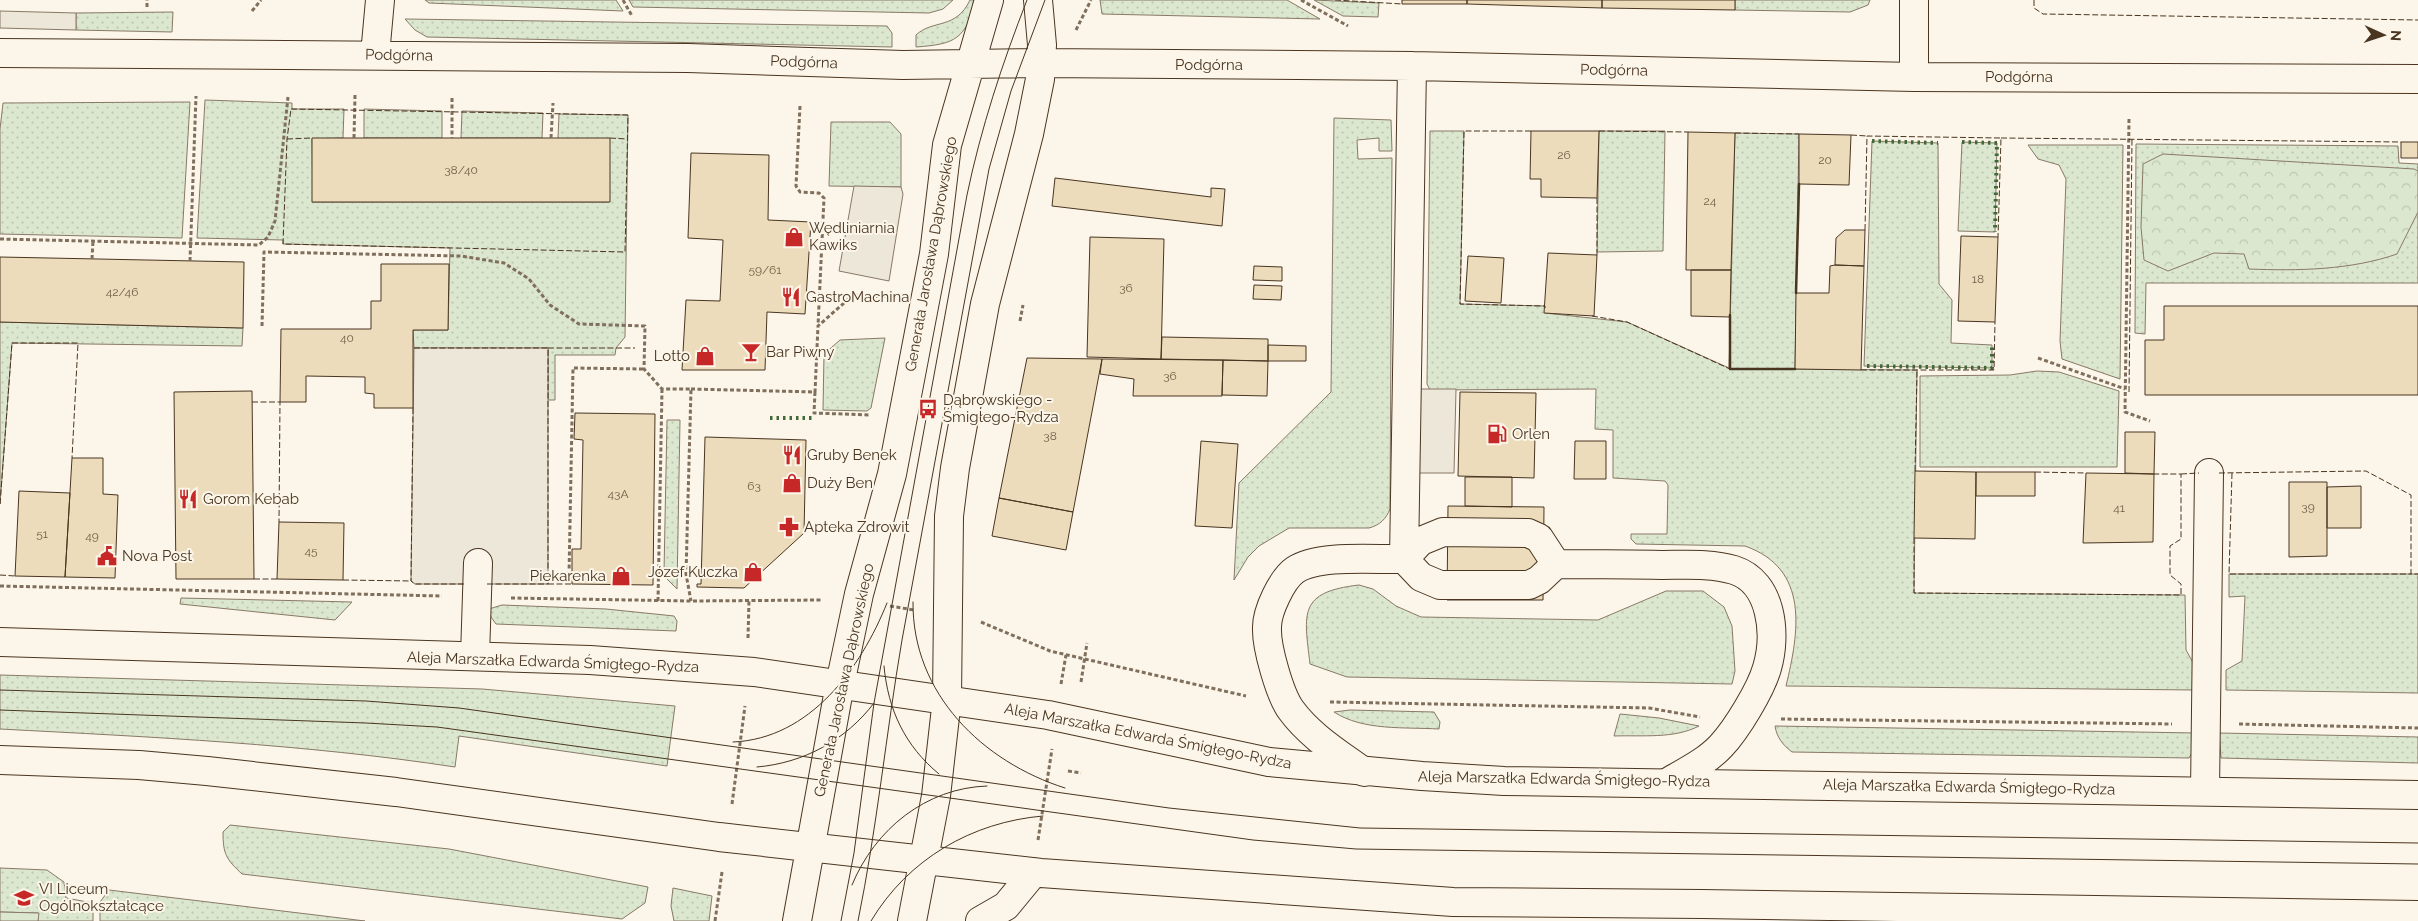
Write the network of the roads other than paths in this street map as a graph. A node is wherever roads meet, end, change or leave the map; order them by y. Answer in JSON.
{"nodes":[{"id":1,"x":380,"y":0,"type":"edge"},
{"id":2,"x":988,"y":0,"type":"edge"},
{"id":3,"x":1038,"y":0,"type":"edge"},
{"id":4,"x":1914,"y":0,"type":"edge"},
{"id":5,"x":0,"y":53,"type":"edge"},
{"id":6,"x":375,"y":55,"type":"junction"},
{"id":7,"x":1041,"y":63,"type":"junction"},
{"id":8,"x":970,"y":64,"type":"junction"},
{"id":9,"x":1412,"y":66,"type":"junction"},
{"id":10,"x":1914,"y":77,"type":"junction"},
{"id":11,"x":2418,"y":79,"type":"edge"},
{"id":12,"x":2209,"y":473,"type":"dead end"},
{"id":13,"x":1404,"y":559,"type":"junction"},
{"id":14,"x":478,"y":563,"type":"dead end"},
{"id":15,"x":1556,"y":564,"type":"junction"},
{"id":16,"x":0,"y":642,"type":"edge"},
{"id":17,"x":475,"y":656,"type":"junction"},
{"id":18,"x":840,"y":684,"type":"junction"},
{"id":19,"x":947,"y":699,"type":"junction"},
{"id":20,"x":0,"y":760,"type":"edge"},
{"id":21,"x":1364,"y":772,"type":"junction"},
{"id":22,"x":1668,"y":782,"type":"junction"},
{"id":23,"x":2205,"y":791,"type":"junction"},
{"id":24,"x":2418,"y":794,"type":"edge"},
{"id":25,"x":810,"y":848,"type":"junction"},
{"id":26,"x":923,"y":861,"type":"junction"},
{"id":27,"x":1034,"y":872,"type":"junction"},
{"id":28,"x":2418,"y":915,"type":"edge"},
{"id":29,"x":797,"y":921,"type":"edge"},
{"id":30,"x":912,"y":921,"type":"edge"},
{"id":31,"x":980,"y":921,"type":"edge"}],
"edges":[{"from":1,"to":6,"type":"main road"},
{"from":2,"to":8,"type":"main road","name":"Generała Jarosława Dąbrowskiego"},
{"from":3,"to":7,"type":"main road"},
{"from":4,"to":10,"type":"main road"},
{"from":5,"to":6,"type":"main road","name":"Podgórna"},
{"from":6,"to":8,"type":"main road","name":"Podgórna"},
{"from":7,"to":8,"type":"main road","name":"Podgórna"},
{"from":7,"to":9,"type":"main road","name":"Podgórna"},
{"from":7,"to":19,"type":"main road"},
{"from":8,"to":18,"type":"main road","name":"Generała Jarosława Dąbrowskiego"},
{"from":9,"to":10,"type":"main road","name":"Podgórna"},
{"from":9,"to":13,"type":"main road"},
{"from":10,"to":11,"type":"main road","name":"Podgórna"},
{"from":12,"to":23,"type":"main road"},
{"from":13,"to":15,"type":"main road"},
{"from":13,"to":15,"type":"main road"},
{"from":13,"to":21,"type":"main road"},
{"from":14,"to":17,"type":"main road"},
{"from":15,"to":22,"type":"main road"},
{"from":16,"to":17,"type":"main road","name":"Aleja Marszałka Edwarda Śmigłego-Rydza"},
{"from":17,"to":18,"type":"main road","name":"Aleja Marszałka Edwarda Śmigłego-Rydza"},
{"from":18,"to":19,"type":"main road","name":"Aleja Marszałka Edwarda Śmigłego-Rydza"},
{"from":18,"to":25,"type":"main road","name":"Generała Jarosława Dąbrowskiego"},
{"from":19,"to":21,"type":"main road","name":"Aleja Marszałka Edwarda Śmigłego-Rydza"},
{"from":19,"to":26,"type":"main road"},
{"from":20,"to":25,"type":"main road"},
{"from":21,"to":22,"type":"main road","name":"Aleja Marszałka Edwarda Śmigłego-Rydza"},
{"from":22,"to":23,"type":"main road","name":"Aleja Marszałka Edwarda Śmigłego-Rydza"},
{"from":23,"to":24,"type":"main road","name":"Aleja Marszałka Edwarda Śmigłego-Rydza"},
{"from":25,"to":26,"type":"main road"},
{"from":25,"to":29,"type":"main road","name":"Generała Jarosława Dąbrowskiego"},
{"from":26,"to":27,"type":"main road"},
{"from":26,"to":30,"type":"main road"},
{"from":27,"to":28,"type":"main road"},
{"from":27,"to":31,"type":"main road"}]}
